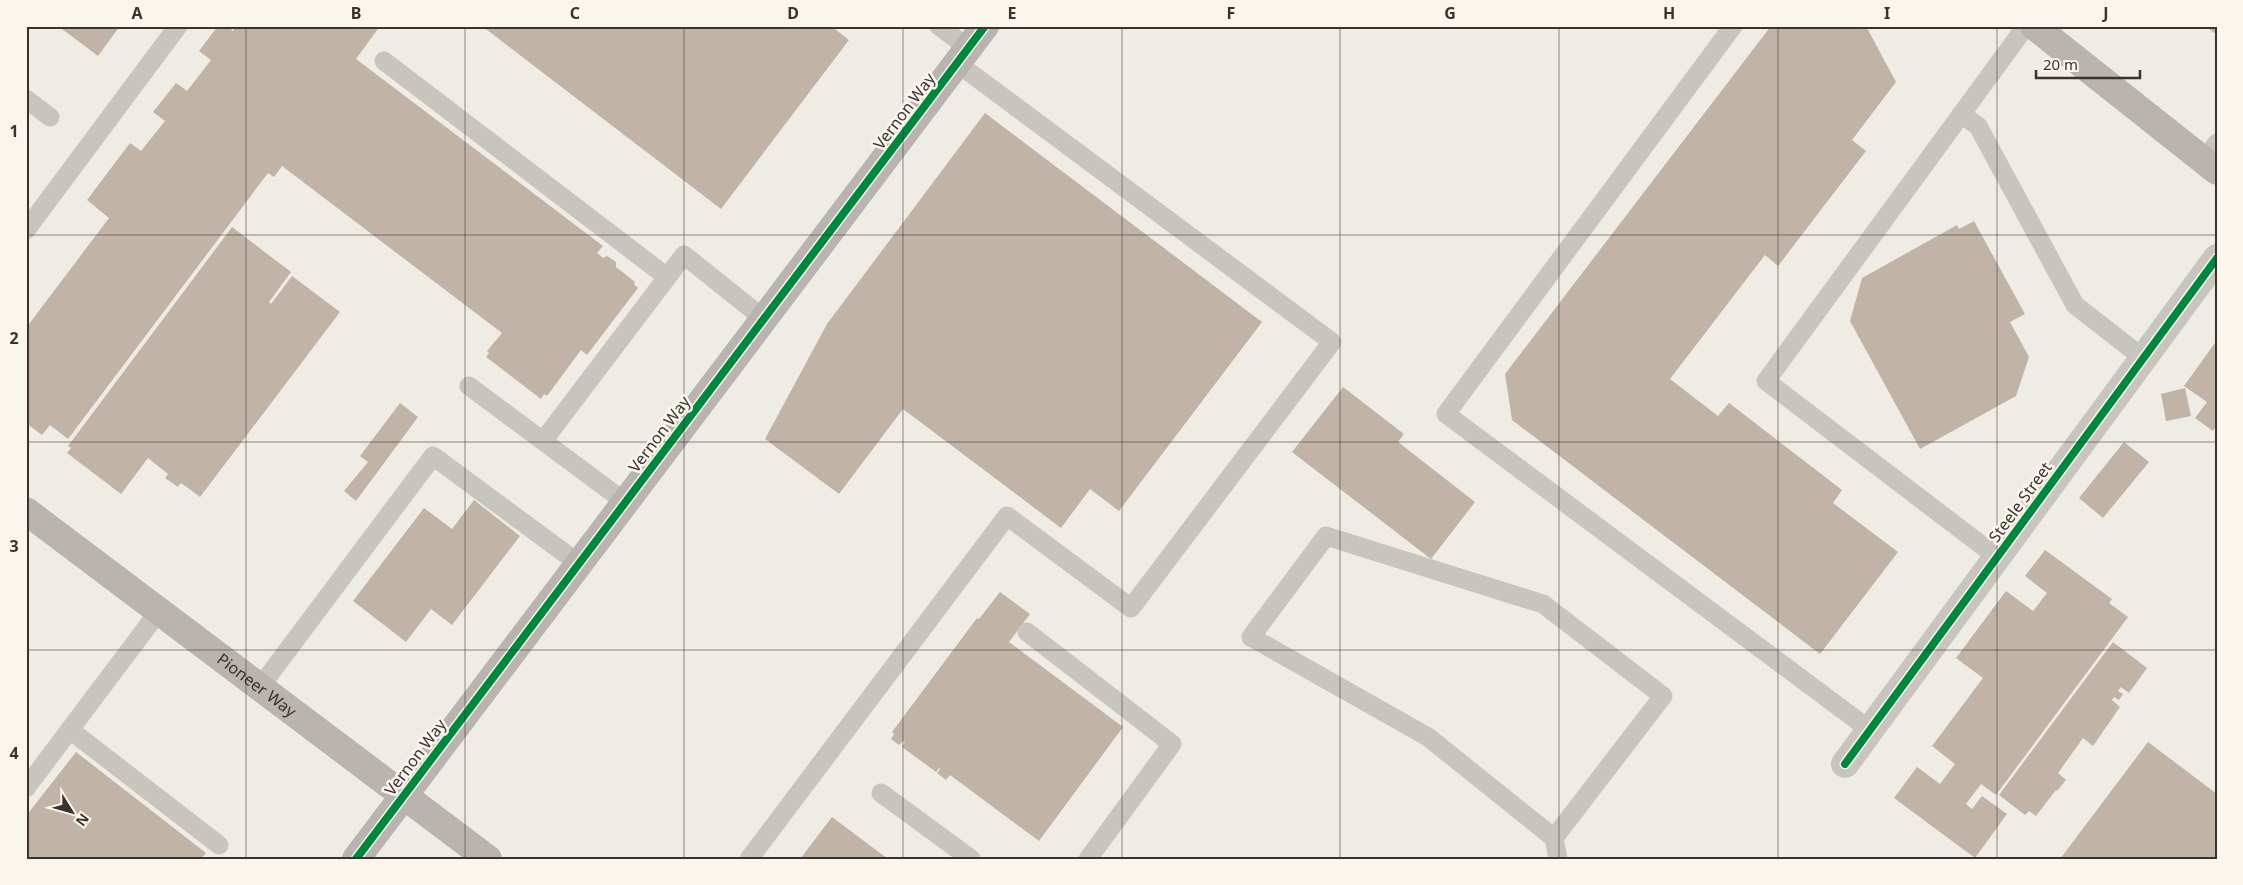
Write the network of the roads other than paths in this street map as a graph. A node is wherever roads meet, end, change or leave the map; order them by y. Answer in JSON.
{"nodes":[{"id":1,"x":178,"y":26,"type":"edge"},
{"id":2,"x":939,"y":26,"type":"edge"},
{"id":3,"x":985,"y":26,"type":"edge"},
{"id":4,"x":1733,"y":26,"type":"edge"},
{"id":5,"x":2026,"y":26,"type":"edge"},
{"id":6,"x":2034,"y":26,"type":"edge"},
{"id":7,"x":963,"y":56,"type":"junction"},
{"id":8,"x":384,"y":61,"type":"dead end"},
{"id":9,"x":26,"y":99,"type":"edge"},
{"id":10,"x":1962,"y":114,"type":"junction"},
{"id":11,"x":50,"y":117,"type":"dead end"},
{"id":12,"x":2212,"y":158,"type":"edge"},
{"id":13,"x":26,"y":230,"type":"edge"},
{"id":14,"x":2217,"y":258,"type":"edge"},
{"id":15,"x":667,"y":277,"type":"junction"},
{"id":16,"x":763,"y":318,"type":"junction"},
{"id":17,"x":2143,"y":358,"type":"junction"},
{"id":18,"x":469,"y":386,"type":"dead end"},
{"id":19,"x":543,"y":441,"type":"junction"},
{"id":20,"x":625,"y":502,"type":"junction"},
{"id":21,"x":26,"y":512,"type":"edge"},
{"id":22,"x":1997,"y":556,"type":"junction"},
{"id":23,"x":578,"y":563,"type":"junction"},
{"id":24,"x":159,"y":611,"type":"junction"},
{"id":25,"x":1027,"y":632,"type":"dead end"},
{"id":26,"x":260,"y":687,"type":"junction"},
{"id":27,"x":70,"y":730,"type":"junction"},
{"id":28,"x":1870,"y":730,"type":"junction"},
{"id":29,"x":1845,"y":764,"type":"dead end"},
{"id":30,"x":26,"y":788,"type":"edge"},
{"id":31,"x":880,"y":793,"type":"dead end"},
{"id":32,"x":403,"y":795,"type":"junction"},
{"id":33,"x":1554,"y":838,"type":"junction"},
{"id":34,"x":219,"y":845,"type":"dead end"},
{"id":35,"x":356,"y":859,"type":"edge"},
{"id":36,"x":488,"y":859,"type":"edge"},
{"id":37,"x":748,"y":859,"type":"edge"},
{"id":38,"x":971,"y":859,"type":"edge"},
{"id":39,"x":1088,"y":859,"type":"edge"},
{"id":40,"x":1558,"y":859,"type":"edge"}],
"edges":[{"from":1,"to":13,"type":"lane"},
{"from":2,"to":7,"type":"lane"},
{"from":3,"to":7,"type":"street","name":"Vernon Way"},
{"from":4,"to":28,"type":"lane"},
{"from":5,"to":10,"type":"lane"},
{"from":6,"to":12,"type":"street"},
{"from":7,"to":16,"type":"street","name":"Vernon Way"},
{"from":7,"to":37,"type":"lane"},
{"from":8,"to":15,"type":"lane"},
{"from":9,"to":11,"type":"lane"},
{"from":10,"to":17,"type":"lane"},
{"from":10,"to":22,"type":"lane"},
{"from":14,"to":17,"type":"street","name":"Steele Street"},
{"from":15,"to":16,"type":"lane"},
{"from":15,"to":19,"type":"lane"},
{"from":16,"to":20,"type":"street","name":"Vernon Way"},
{"from":17,"to":22,"type":"street","name":"Steele Street"},
{"from":18,"to":19,"type":"lane"},
{"from":19,"to":20,"type":"lane"},
{"from":20,"to":23,"type":"street","name":"Vernon Way"},
{"from":21,"to":24,"type":"street","name":"Pioneer Way"},
{"from":22,"to":28,"type":"street","name":"Steele Street"},
{"from":23,"to":26,"type":"lane"},
{"from":23,"to":32,"type":"street","name":"Vernon Way"},
{"from":24,"to":26,"type":"street","name":"Pioneer Way"},
{"from":24,"to":27,"type":"lane"},
{"from":25,"to":39,"type":"lane"},
{"from":26,"to":32,"type":"street","name":"Pioneer Way"},
{"from":27,"to":30,"type":"lane"},
{"from":27,"to":34,"type":"lane"},
{"from":28,"to":29,"type":"street","name":"Steele Street"},
{"from":31,"to":38,"type":"lane"},
{"from":32,"to":35,"type":"street","name":"Vernon Way"},
{"from":32,"to":36,"type":"street","name":"Pioneer Way"},
{"from":33,"to":33,"type":"lane"},
{"from":33,"to":40,"type":"lane"}]}
